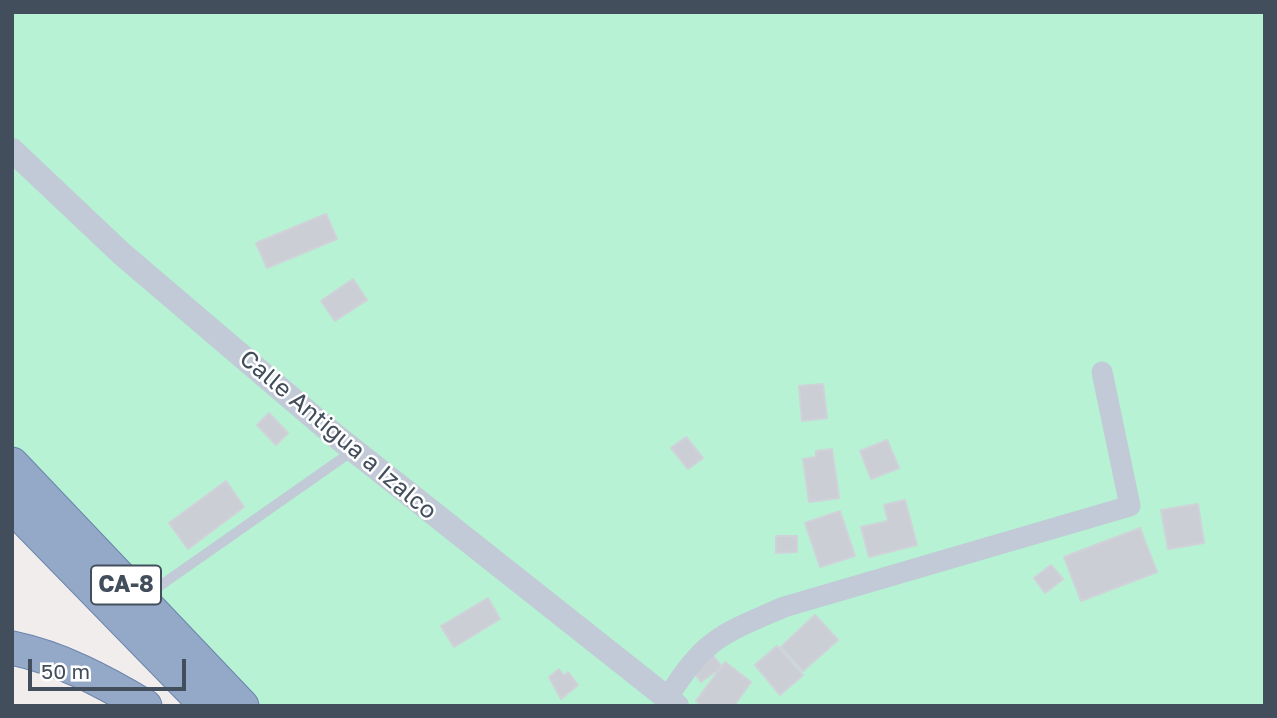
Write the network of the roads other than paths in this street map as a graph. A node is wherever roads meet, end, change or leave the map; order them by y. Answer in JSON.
{"nodes":[{"id":1,"x":12,"y":150,"type":"edge"},
{"id":2,"x":1102,"y":372,"type":"dead end"},
{"id":3,"x":354,"y":450,"type":"junction"},
{"id":4,"x":12,"y":464,"type":"edge"},
{"id":5,"x":12,"y":506,"type":"edge"},
{"id":6,"x":140,"y":599,"type":"junction"},
{"id":7,"x":12,"y":648,"type":"edge"},
{"id":8,"x":672,"y":702,"type":"edge"},
{"id":9,"x":145,"y":706,"type":"edge"},
{"id":10,"x":207,"y":706,"type":"edge"},
{"id":11,"x":242,"y":706,"type":"edge"}],
"edges":[{"from":1,"to":3,"type":"street","name":"Calle Antigua a Izalco"},
{"from":2,"to":8,"type":"street"},
{"from":3,"to":6,"type":"lane"},
{"from":3,"to":8,"type":"street","name":"Calle Antigua a Izalco"},
{"from":4,"to":6,"type":"highway","number":"CA-8"},
{"from":5,"to":10,"type":"highway","number":"CA-8"},
{"from":6,"to":11,"type":"highway","number":"CA-8"},
{"from":7,"to":9,"type":"highway"}]}
